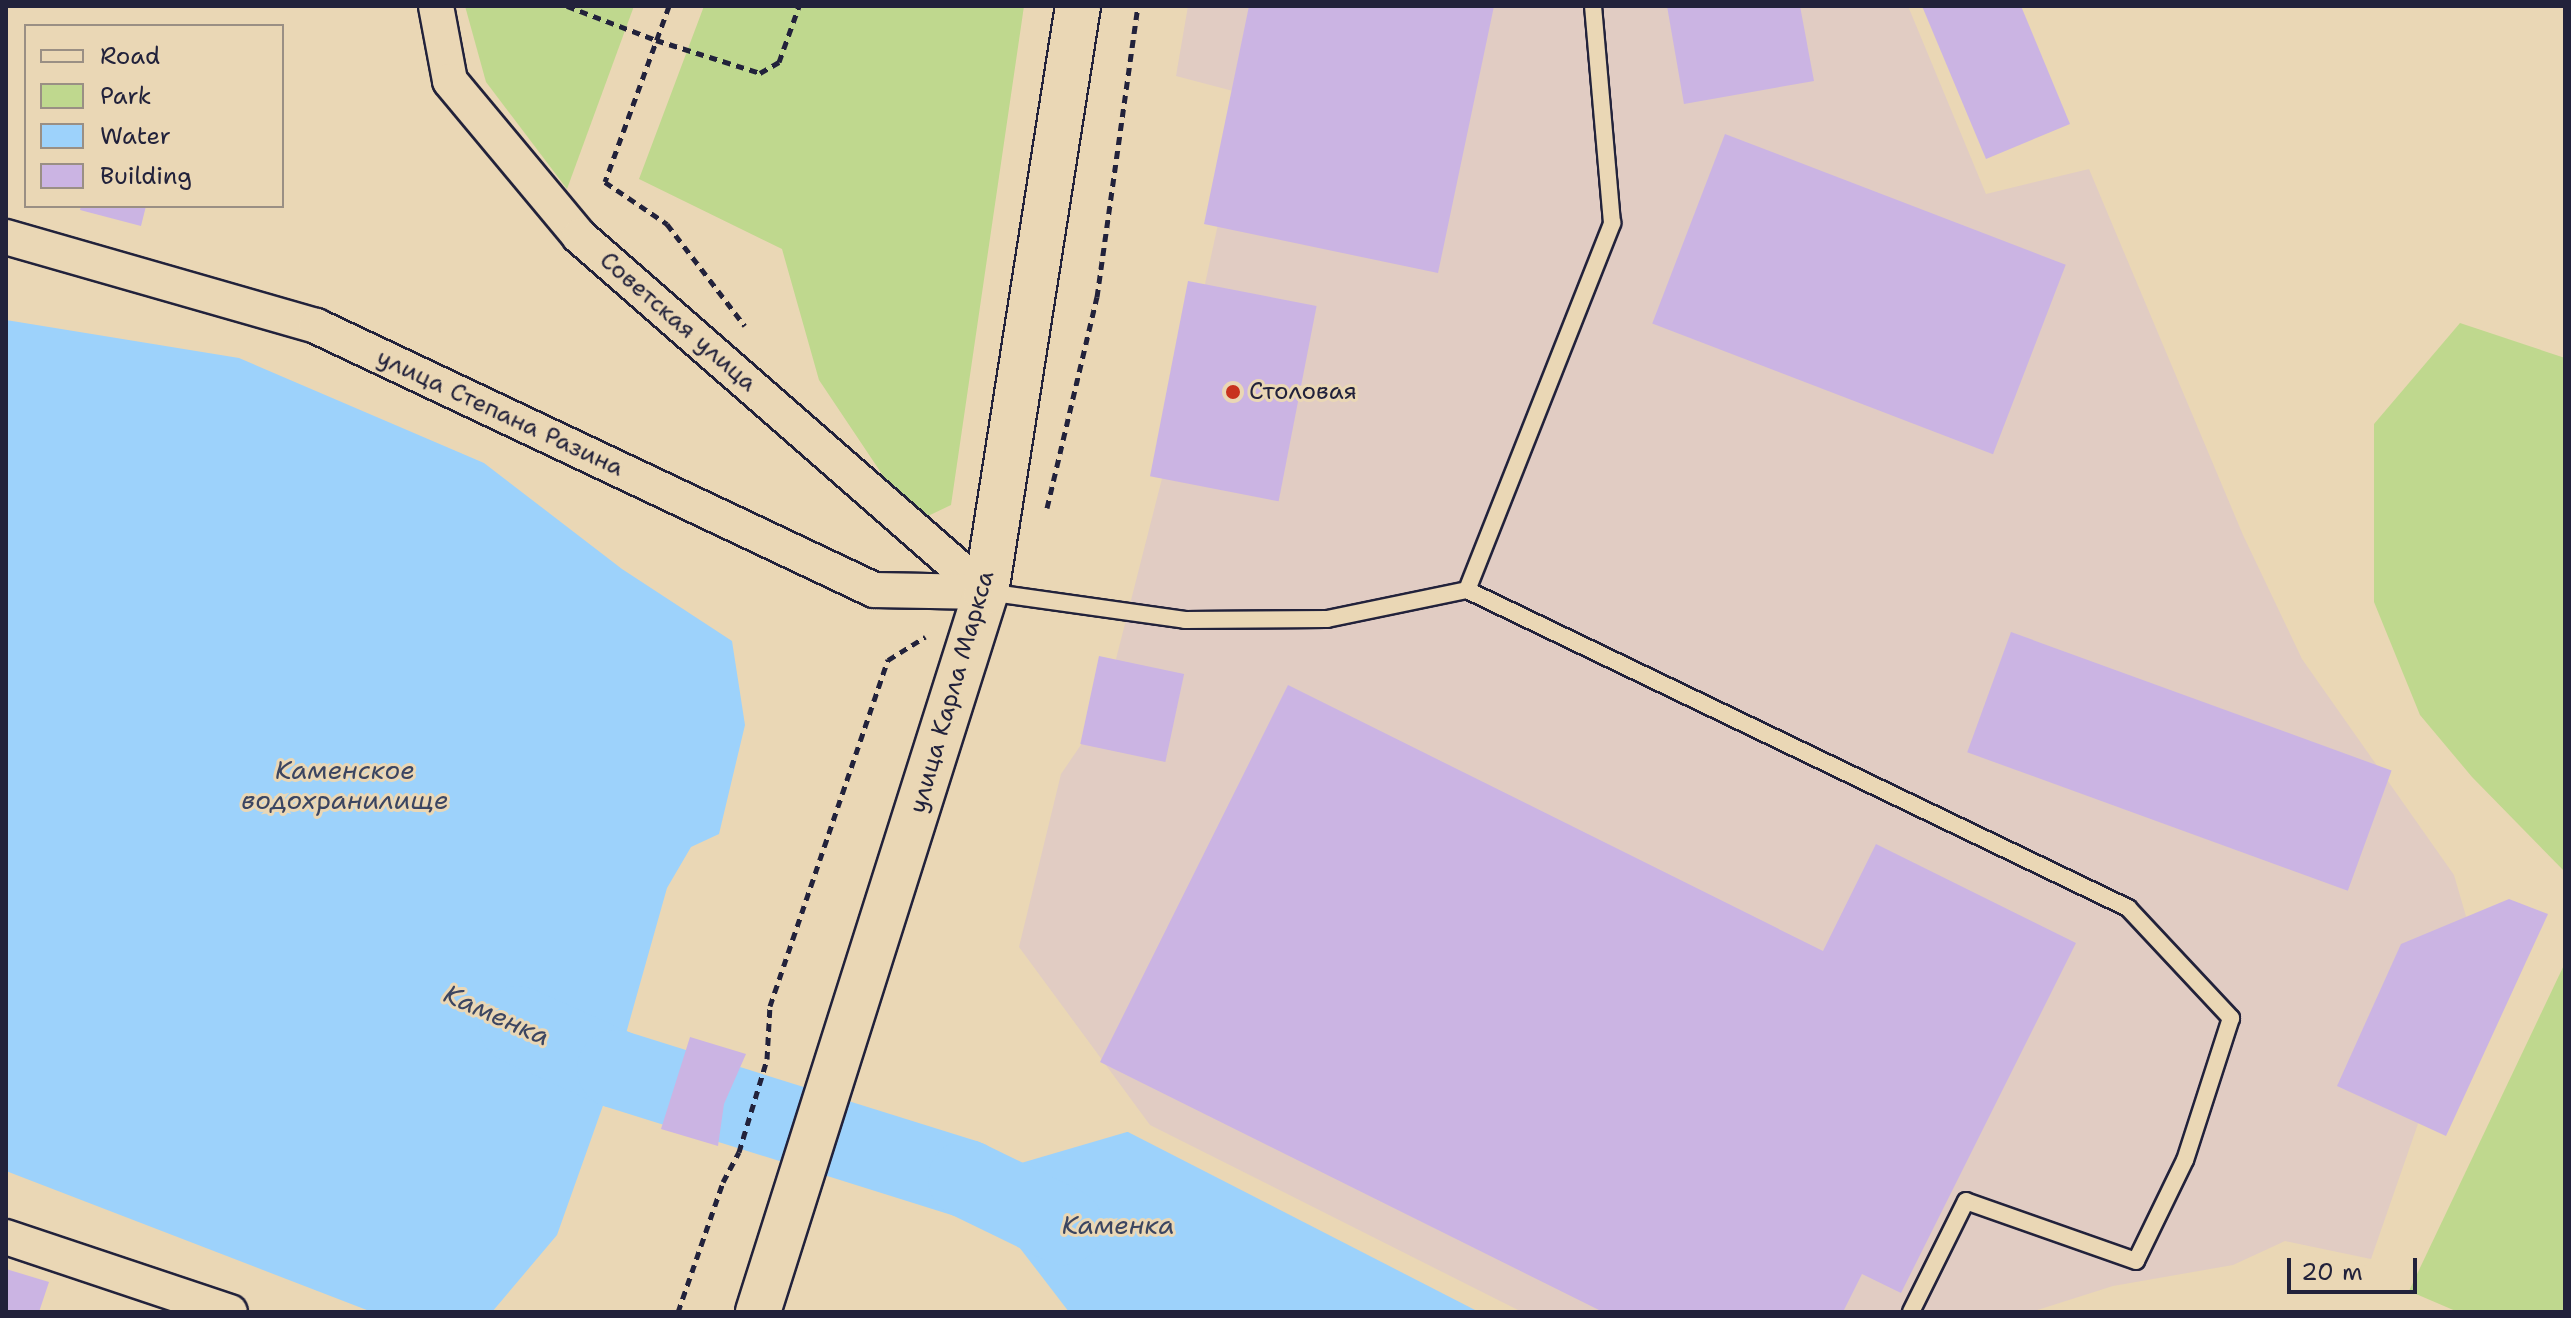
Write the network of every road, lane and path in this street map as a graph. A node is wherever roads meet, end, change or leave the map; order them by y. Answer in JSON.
{"nodes":[{"id":1,"x":436,"y":6,"type":"edge"},
{"id":2,"x":567,"y":6,"type":"edge"},
{"id":3,"x":669,"y":6,"type":"edge"},
{"id":4,"x":799,"y":6,"type":"edge"},
{"id":5,"x":1078,"y":6,"type":"edge"},
{"id":6,"x":1138,"y":6,"type":"edge"},
{"id":7,"x":1593,"y":6,"type":"edge"},
{"id":8,"x":656,"y":40,"type":"junction"},
{"id":9,"x":605,"y":182,"type":"dead end"},
{"id":10,"x":6,"y":237,"type":"edge"},
{"id":11,"x":1046,"y":516,"type":"dead end"},
{"id":12,"x":1467,"y":590,"type":"junction"},
{"id":13,"x":986,"y":592,"type":"junction"},
{"id":14,"x":925,"y":637,"type":"dead end"},
{"id":15,"x":6,"y":1237,"type":"edge"},
{"id":16,"x":230,"y":1312,"type":"edge"},
{"id":17,"x":678,"y":1312,"type":"edge"},
{"id":18,"x":758,"y":1312,"type":"edge"},
{"id":19,"x":1911,"y":1312,"type":"edge"}],
"edges":[{"from":1,"to":13,"type":"street","name":"Советская улица"},
{"from":2,"to":8,"type":"path"},
{"from":3,"to":8,"type":"path"},
{"from":4,"to":8,"type":"path"},
{"from":5,"to":13,"type":"main road","name":"улица Карла Маркса"},
{"from":6,"to":11,"type":"path"},
{"from":7,"to":12,"type":"lane"},
{"from":8,"to":9,"type":"path"},
{"from":10,"to":13,"type":"street","name":"улица Степана Разина"},
{"from":12,"to":13,"type":"lane"},
{"from":12,"to":19,"type":"lane"},
{"from":13,"to":18,"type":"main road","name":"улица Карла Маркса"},
{"from":14,"to":17,"type":"path"},
{"from":15,"to":16,"type":"street"}]}
